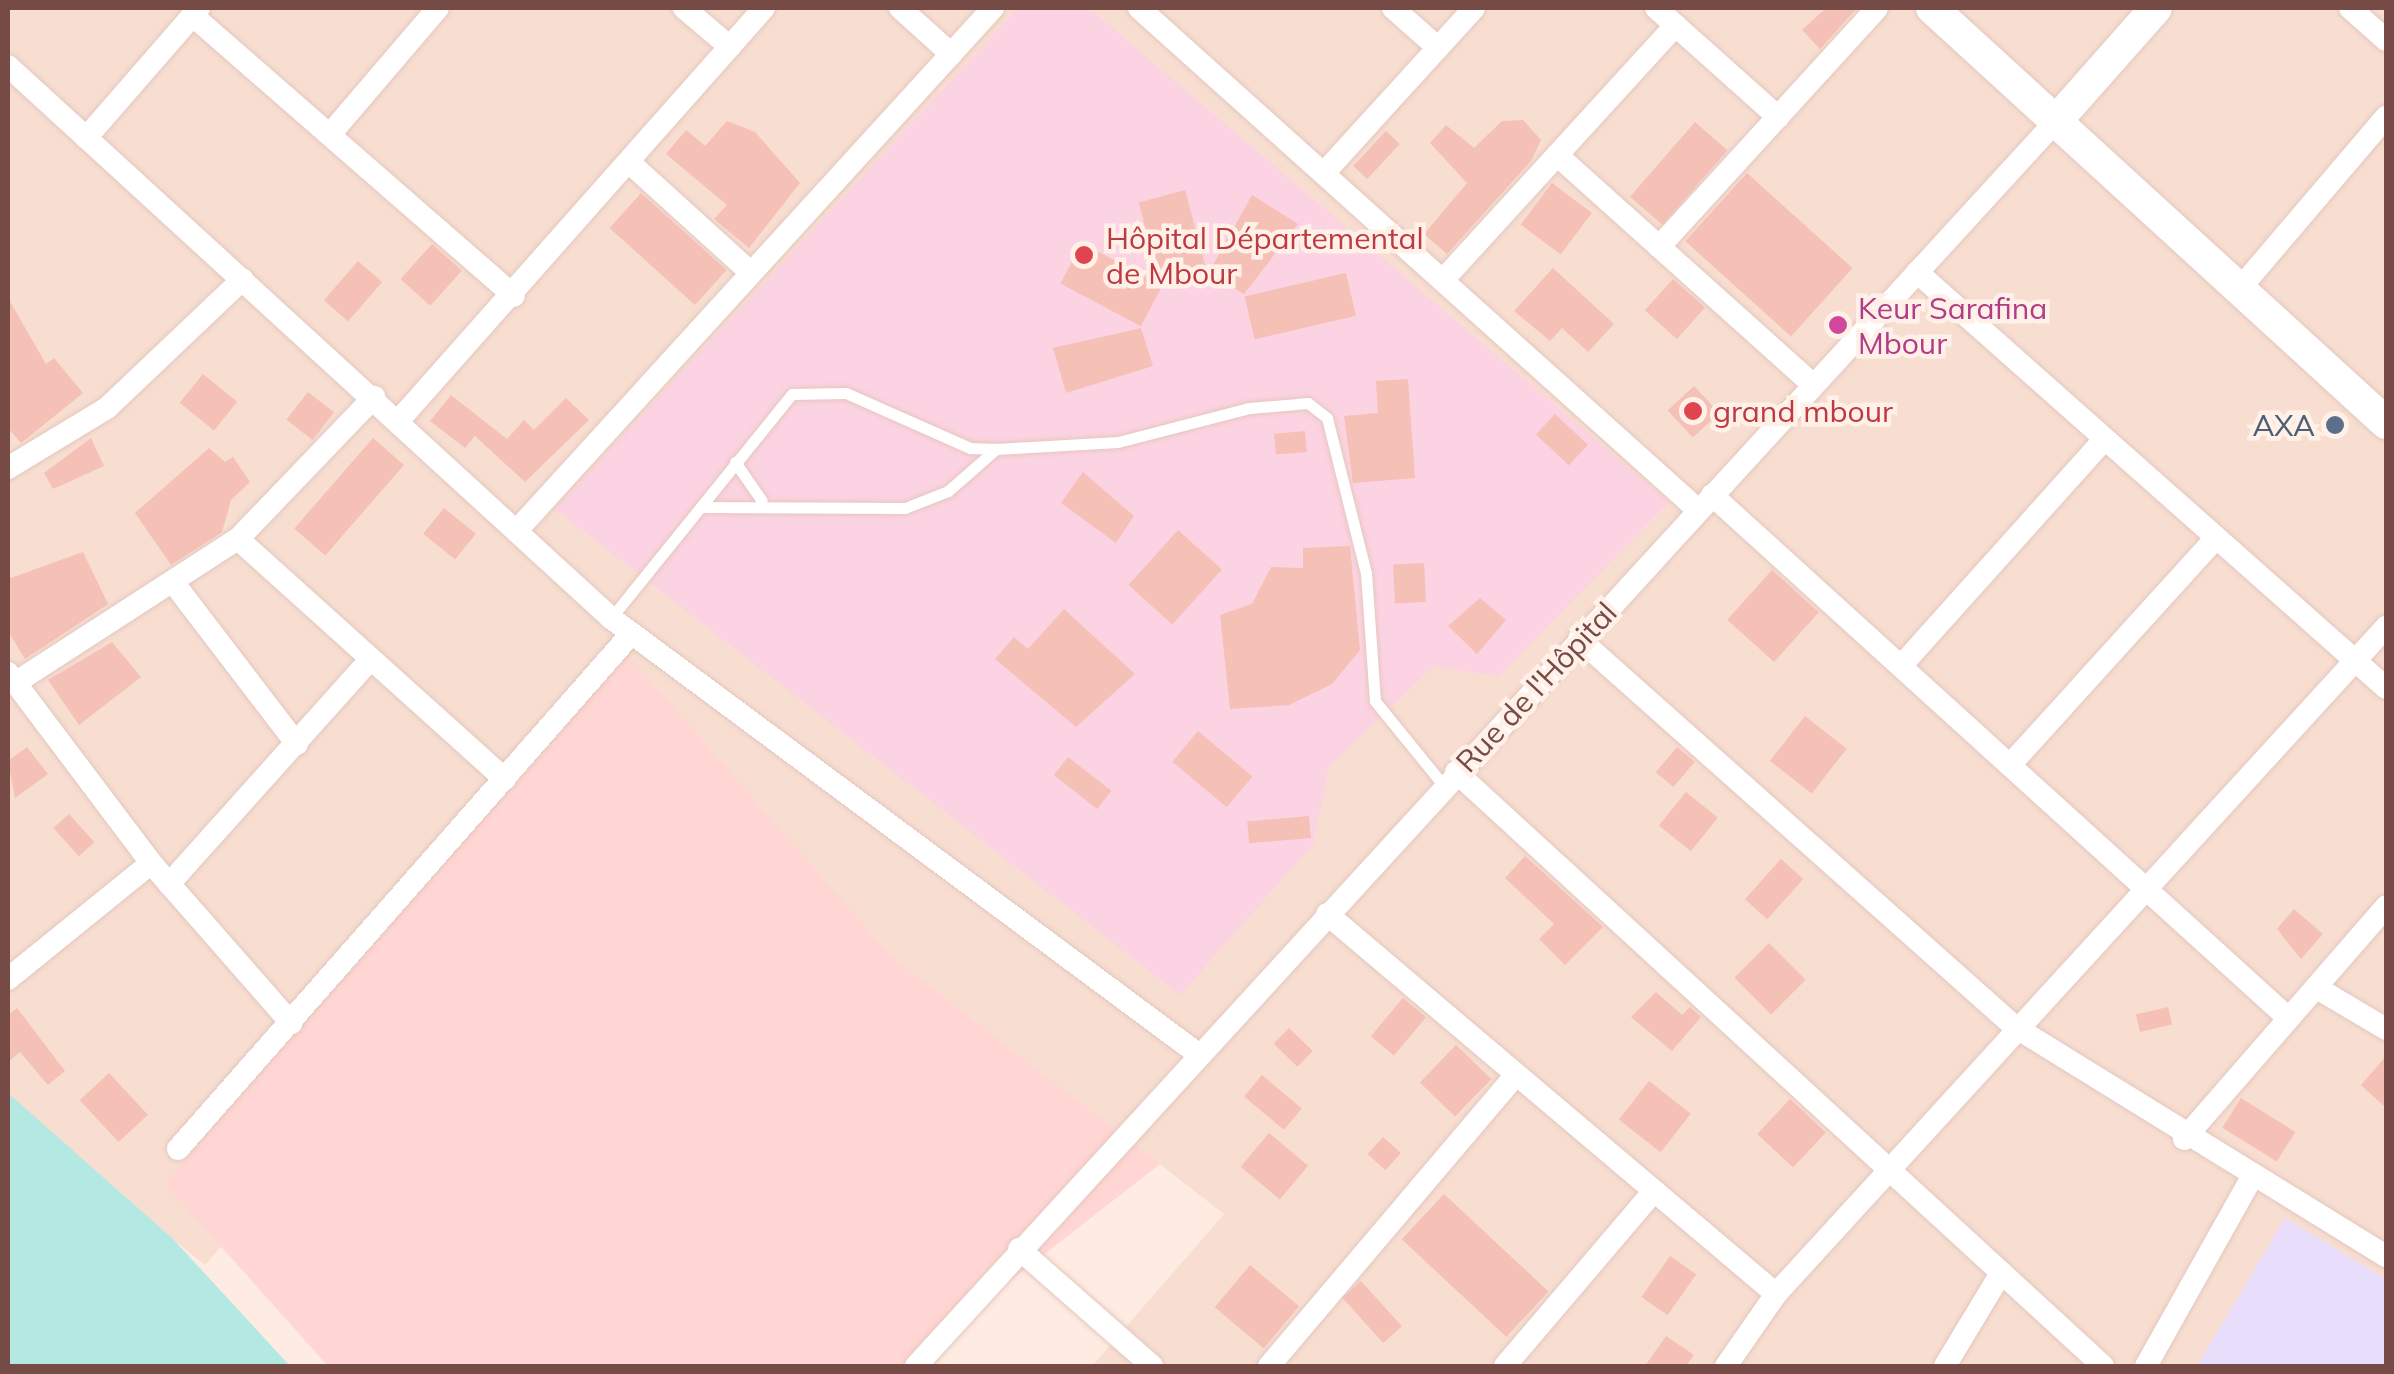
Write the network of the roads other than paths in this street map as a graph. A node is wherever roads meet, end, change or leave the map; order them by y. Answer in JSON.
{"nodes":[{"id":1,"x":438,"y":8,"type":"edge"},
{"id":2,"x":684,"y":8,"type":"edge"},
{"id":3,"x":764,"y":8,"type":"edge"},
{"id":4,"x":900,"y":8,"type":"edge"},
{"id":5,"x":993,"y":8,"type":"edge"},
{"id":6,"x":1140,"y":8,"type":"edge"},
{"id":7,"x":1393,"y":8,"type":"edge"},
{"id":8,"x":1474,"y":8,"type":"edge"},
{"id":9,"x":1656,"y":8,"type":"edge"},
{"id":10,"x":1877,"y":8,"type":"edge"},
{"id":11,"x":1932,"y":8,"type":"edge"},
{"id":12,"x":2156,"y":8,"type":"edge"},
{"id":13,"x":2350,"y":8,"type":"edge"},
{"id":14,"x":196,"y":11,"type":"edge"},
{"id":15,"x":1676,"y":25,"type":"junction"},
{"id":16,"x":2386,"y":40,"type":"edge"},
{"id":17,"x":730,"y":48,"type":"junction"},
{"id":18,"x":1438,"y":48,"type":"junction"},
{"id":19,"x":951,"y":54,"type":"junction"},
{"id":20,"x":8,"y":66,"type":"edge"},
{"id":21,"x":1778,"y":116,"type":"junction"},
{"id":22,"x":2057,"y":120,"type":"junction"},
{"id":23,"x":332,"y":132,"type":"junction"},
{"id":24,"x":2381,"y":134,"type":"edge"},
{"id":25,"x":86,"y":138,"type":"junction"},
{"id":26,"x":1557,"y":156,"type":"junction"},
{"id":27,"x":631,"y":164,"type":"junction"},
{"id":28,"x":1324,"y":173,"type":"junction"},
{"id":29,"x":1659,"y":247,"type":"junction"},
{"id":30,"x":1916,"y":272,"type":"junction"},
{"id":31,"x":752,"y":273,"type":"junction"},
{"id":32,"x":242,"y":279,"type":"junction"},
{"id":33,"x":1443,"y":280,"type":"junction"},
{"id":34,"x":2242,"y":286,"type":"junction"},
{"id":35,"x":514,"y":296,"type":"junction"},
{"id":36,"x":1813,"y":386,"type":"junction"},
{"id":37,"x":374,"y":397,"type":"junction"},
{"id":38,"x":400,"y":419,"type":"junction"},
{"id":39,"x":2386,"y":422,"type":"edge"},
{"id":40,"x":2103,"y":442,"type":"junction"},
{"id":41,"x":996,"y":449,"type":"junction"},
{"id":42,"x":735,"y":462,"type":"junction"},
{"id":43,"x":8,"y":468,"type":"edge"},
{"id":44,"x":762,"y":501,"type":"junction"},
{"id":45,"x":1705,"y":502,"type":"junction"},
{"id":46,"x":701,"y":507,"type":"junction"},
{"id":47,"x":519,"y":528,"type":"junction"},
{"id":48,"x":238,"y":538,"type":"junction"},
{"id":49,"x":2214,"y":540,"type":"junction"},
{"id":50,"x":176,"y":586,"type":"junction"},
{"id":51,"x":612,"y":618,"type":"junction"},
{"id":52,"x":2386,"y":626,"type":"edge"},
{"id":53,"x":631,"y":634,"type":"junction"},
{"id":54,"x":1580,"y":639,"type":"junction"},
{"id":55,"x":371,"y":659,"type":"junction"},
{"id":56,"x":2356,"y":659,"type":"junction"},
{"id":57,"x":1901,"y":666,"type":"junction"},
{"id":58,"x":11,"y":678,"type":"edge"},
{"id":59,"x":2386,"y":688,"type":"edge"},
{"id":60,"x":297,"y":744,"type":"junction"},
{"id":61,"x":2010,"y":764,"type":"junction"},
{"id":62,"x":505,"y":779,"type":"junction"},
{"id":63,"x":1450,"y":779,"type":"junction"},
{"id":64,"x":151,"y":863,"type":"junction"},
{"id":65,"x":169,"y":884,"type":"junction"},
{"id":66,"x":2150,"y":891,"type":"junction"},
{"id":67,"x":2386,"y":907,"type":"edge"},
{"id":68,"x":1328,"y":914,"type":"junction"},
{"id":69,"x":8,"y":979,"type":"edge"},
{"id":70,"x":2317,"y":988,"type":"junction"},
{"id":71,"x":2288,"y":1017,"type":"junction"},
{"id":72,"x":291,"y":1023,"type":"junction"},
{"id":73,"x":2015,"y":1028,"type":"junction"},
{"id":74,"x":2386,"y":1029,"type":"edge"},
{"id":75,"x":1198,"y":1054,"type":"junction"},
{"id":76,"x":1515,"y":1076,"type":"junction"},
{"id":77,"x":2184,"y":1139,"type":"junction"},
{"id":78,"x":178,"y":1149,"type":"dead end"},
{"id":79,"x":1893,"y":1174,"type":"junction"},
{"id":80,"x":2251,"y":1179,"type":"junction"},
{"id":81,"x":1654,"y":1192,"type":"junction"},
{"id":82,"x":1019,"y":1250,"type":"junction"},
{"id":83,"x":2386,"y":1256,"type":"edge"},
{"id":84,"x":2001,"y":1273,"type":"junction"},
{"id":85,"x":1776,"y":1294,"type":"junction"},
{"id":86,"x":916,"y":1366,"type":"edge"},
{"id":87,"x":1152,"y":1366,"type":"edge"},
{"id":88,"x":1269,"y":1366,"type":"edge"},
{"id":89,"x":1504,"y":1366,"type":"edge"},
{"id":90,"x":1726,"y":1366,"type":"edge"},
{"id":91,"x":1945,"y":1366,"type":"edge"},
{"id":92,"x":2103,"y":1366,"type":"edge"},
{"id":93,"x":2146,"y":1366,"type":"edge"}],
"edges":[{"from":1,"to":23,"type":"street"},
{"from":2,"to":17,"type":"street"},
{"from":3,"to":17,"type":"street"},
{"from":4,"to":19,"type":"street"},
{"from":5,"to":19,"type":"street"},
{"from":6,"to":28,"type":"street"},
{"from":7,"to":18,"type":"street"},
{"from":8,"to":18,"type":"street"},
{"from":9,"to":15,"type":"street"},
{"from":10,"to":21,"type":"street"},
{"from":11,"to":22,"type":"main road"},
{"from":12,"to":22,"type":"main road","name":"Rue de l'Hôpital"},
{"from":13,"to":16,"type":"street"},
{"from":14,"to":23,"type":"street"},
{"from":14,"to":25,"type":"street"},
{"from":15,"to":21,"type":"street"},
{"from":15,"to":26,"type":"street"},
{"from":17,"to":27,"type":"street"},
{"from":18,"to":28,"type":"street"},
{"from":19,"to":31,"type":"street"},
{"from":20,"to":25,"type":"street"},
{"from":21,"to":29,"type":"street"},
{"from":22,"to":30,"type":"street","name":"Rue de l'Hôpital"},
{"from":22,"to":34,"type":"main road"},
{"from":23,"to":35,"type":"street"},
{"from":24,"to":34,"type":"street"},
{"from":25,"to":32,"type":"street"},
{"from":26,"to":29,"type":"street"},
{"from":26,"to":33,"type":"street"},
{"from":27,"to":31,"type":"street"},
{"from":27,"to":35,"type":"street"},
{"from":28,"to":33,"type":"street"},
{"from":29,"to":36,"type":"street"},
{"from":30,"to":36,"type":"street","name":"Rue de l'Hôpital"},
{"from":30,"to":40,"type":"street"},
{"from":31,"to":47,"type":"street"},
{"from":32,"to":37,"type":"street"},
{"from":32,"to":43,"type":"street"},
{"from":33,"to":45,"type":"street"},
{"from":34,"to":39,"type":"main road"},
{"from":35,"to":38,"type":"street"},
{"from":36,"to":45,"type":"street","name":"Rue de l'Hôpital"},
{"from":37,"to":38,"type":"street"},
{"from":37,"to":48,"type":"street"},
{"from":38,"to":47,"type":"street"},
{"from":40,"to":49,"type":"street"},
{"from":40,"to":57,"type":"street"},
{"from":41,"to":42,"type":"lane"},
{"from":41,"to":44,"type":"lane"},
{"from":41,"to":63,"type":"lane"},
{"from":42,"to":44,"type":"lane"},
{"from":42,"to":46,"type":"lane"},
{"from":44,"to":46,"type":"lane"},
{"from":45,"to":54,"type":"street","name":"Rue de l'Hôpital"},
{"from":45,"to":57,"type":"street"},
{"from":46,"to":51,"type":"lane"},
{"from":47,"to":51,"type":"street"},
{"from":48,"to":50,"type":"street"},
{"from":48,"to":55,"type":"street"},
{"from":49,"to":56,"type":"street"},
{"from":49,"to":61,"type":"street"},
{"from":50,"to":58,"type":"street"},
{"from":50,"to":60,"type":"street"},
{"from":51,"to":53,"type":"street"},
{"from":52,"to":56,"type":"street"},
{"from":53,"to":62,"type":"street"},
{"from":53,"to":75,"type":"street"},
{"from":54,"to":63,"type":"street","name":"Rue de l'Hôpital"},
{"from":54,"to":73,"type":"street"},
{"from":55,"to":60,"type":"street"},
{"from":55,"to":62,"type":"street"},
{"from":56,"to":59,"type":"street"},
{"from":56,"to":66,"type":"street"},
{"from":57,"to":61,"type":"street"},
{"from":58,"to":64,"type":"street"},
{"from":60,"to":65,"type":"street"},
{"from":61,"to":66,"type":"street"},
{"from":62,"to":72,"type":"street"},
{"from":63,"to":68,"type":"street","name":"Rue de l'Hôpital"},
{"from":63,"to":79,"type":"street"},
{"from":64,"to":65,"type":"street"},
{"from":64,"to":69,"type":"street"},
{"from":65,"to":72,"type":"street"},
{"from":66,"to":71,"type":"street"},
{"from":66,"to":73,"type":"street"},
{"from":67,"to":70,"type":"street"},
{"from":68,"to":75,"type":"street","name":"Rue de l'Hôpital"},
{"from":68,"to":76,"type":"street"},
{"from":70,"to":71,"type":"street"},
{"from":70,"to":74,"type":"street"},
{"from":71,"to":77,"type":"street"},
{"from":72,"to":78,"type":"street"},
{"from":73,"to":77,"type":"street"},
{"from":73,"to":79,"type":"street"},
{"from":75,"to":82,"type":"street","name":"Rue de l'Hôpital"},
{"from":76,"to":81,"type":"street"},
{"from":76,"to":88,"type":"street"},
{"from":77,"to":80,"type":"street"},
{"from":79,"to":84,"type":"street"},
{"from":79,"to":85,"type":"street"},
{"from":80,"to":83,"type":"street"},
{"from":80,"to":93,"type":"street"},
{"from":81,"to":85,"type":"street"},
{"from":81,"to":89,"type":"street"},
{"from":82,"to":86,"type":"street","name":"Rue de l'Hôpital"},
{"from":82,"to":87,"type":"street"},
{"from":84,"to":91,"type":"street"},
{"from":84,"to":92,"type":"street"},
{"from":85,"to":90,"type":"street"}]}
